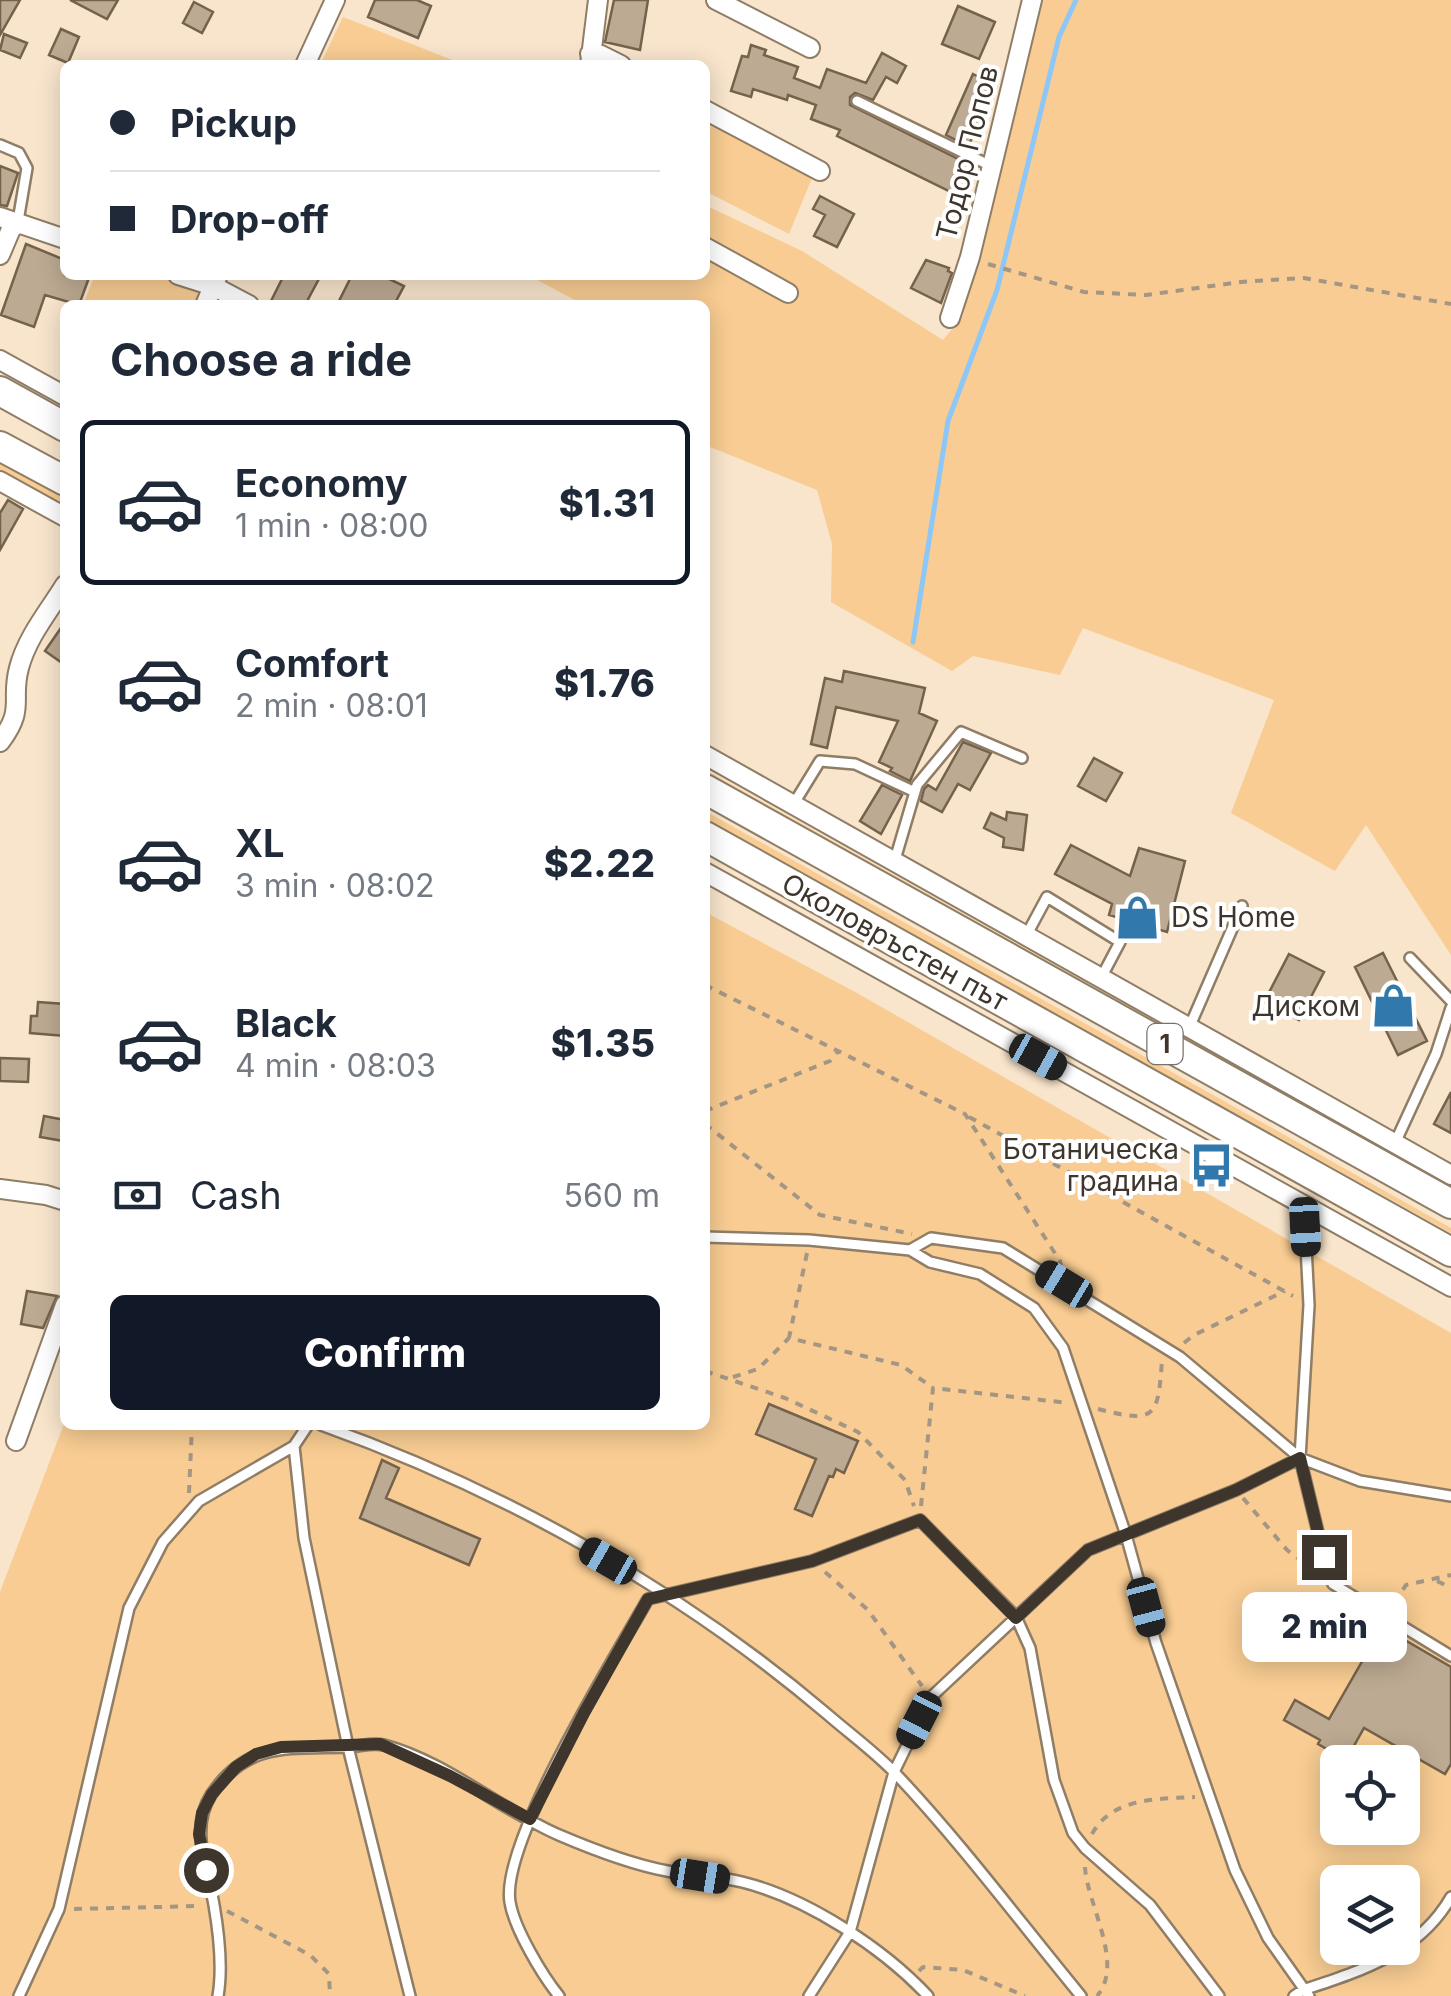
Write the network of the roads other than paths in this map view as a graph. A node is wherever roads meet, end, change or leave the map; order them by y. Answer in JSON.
{"nodes":[{"id":1,"x":335,"y":0,"type":"edge"},
{"id":2,"x":598,"y":0,"type":"edge"},
{"id":3,"x":716,"y":0,"type":"edge"},
{"id":4,"x":1032,"y":0,"type":"edge"},
{"id":5,"x":810,"y":48,"type":"dead end"},
{"id":6,"x":590,"y":59,"type":"edge"},
{"id":7,"x":307,"y":60,"type":"edge"},
{"id":8,"x":856,"y":102,"type":"dead end"},
{"id":9,"x":710,"y":113,"type":"edge"},
{"id":10,"x":0,"y":145,"type":"edge"},
{"id":11,"x":993,"y":167,"type":"junction"},
{"id":12,"x":820,"y":171,"type":"dead end"},
{"id":13,"x":9,"y":220,"type":"edge"},
{"id":14,"x":60,"y":237,"type":"edge"},
{"id":15,"x":710,"y":250,"type":"edge"},
{"id":16,"x":0,"y":255,"type":"edge"},
{"id":17,"x":216,"y":281,"type":"edge"},
{"id":18,"x":788,"y":293,"type":"dead end"},
{"id":19,"x":242,"y":300,"type":"edge"},
{"id":20,"x":950,"y":318,"type":"dead end"},
{"id":21,"x":0,"y":360,"type":"edge"},
{"id":22,"x":0,"y":391,"type":"edge"},
{"id":23,"x":60,"y":393,"type":"edge"},
{"id":24,"x":60,"y":424,"type":"edge"},
{"id":25,"x":0,"y":446,"type":"edge"},
{"id":26,"x":60,"y":478,"type":"edge"},
{"id":27,"x":0,"y":481,"type":"edge"},
{"id":28,"x":60,"y":513,"type":"edge"},
{"id":29,"x":60,"y":592,"type":"edge"},
{"id":30,"x":9,"y":669,"type":"edge"},
{"id":31,"x":0,"y":742,"type":"edge"},
{"id":32,"x":1022,"y":758,"type":"dead end"},
{"id":33,"x":710,"y":759,"type":"edge"},
{"id":34,"x":710,"y":792,"type":"edge"},
{"id":35,"x":914,"y":792,"type":"junction"},
{"id":36,"x":793,"y":805,"type":"junction"},
{"id":37,"x":710,"y":839,"type":"edge"},
{"id":38,"x":894,"y":862,"type":"junction"},
{"id":39,"x":710,"y":875,"type":"edge"},
{"id":40,"x":1242,"y":906,"type":"dead end"},
{"id":41,"x":1026,"y":936,"type":"junction"},
{"id":42,"x":1410,"y":958,"type":"dead end"},
{"id":43,"x":1101,"y":978,"type":"junction"},
{"id":44,"x":1451,"y":1004,"type":"edge"},
{"id":45,"x":1189,"y":1028,"type":"junction"},
{"id":46,"x":1395,"y":1143,"type":"junction"},
{"id":47,"x":1451,"y":1174,"type":"edge"},
{"id":48,"x":0,"y":1190,"type":"edge"},
{"id":49,"x":60,"y":1199,"type":"edge"},
{"id":50,"x":1451,"y":1204,"type":"edge"},
{"id":51,"x":1304,"y":1205,"type":"junction"},
{"id":52,"x":710,"y":1237,"type":"edge"},
{"id":53,"x":910,"y":1250,"type":"junction"},
{"id":54,"x":1451,"y":1252,"type":"edge"},
{"id":55,"x":1451,"y":1287,"type":"edge"},
{"id":56,"x":60,"y":1319,"type":"edge"},
{"id":57,"x":305,"y":1430,"type":"edge"},
{"id":58,"x":335,"y":1430,"type":"edge"},
{"id":59,"x":16,"y":1441,"type":"dead end"},
{"id":60,"x":294,"y":1446,"type":"junction"},
{"id":61,"x":1300,"y":1458,"type":"junction"},
{"id":62,"x":1451,"y":1496,"type":"edge"},
{"id":63,"x":1126,"y":1535,"type":"junction"},
{"id":64,"x":664,"y":1593,"type":"junction"},
{"id":65,"x":1016,"y":1618,"type":"junction"},
{"id":66,"x":1451,"y":1656,"type":"edge"},
{"id":67,"x":348,"y":1747,"type":"junction"},
{"id":68,"x":894,"y":1772,"type":"junction"},
{"id":69,"x":530,"y":1819,"type":"junction"},
{"id":70,"x":1451,"y":1897,"type":"edge"},
{"id":71,"x":850,"y":1932,"type":"junction"},
{"id":72,"x":1302,"y":1994,"type":"edge"},
{"id":73,"x":19,"y":1996,"type":"edge"},
{"id":74,"x":218,"y":1996,"type":"edge"},
{"id":75,"x":410,"y":1996,"type":"edge"},
{"id":76,"x":559,"y":1996,"type":"edge"},
{"id":77,"x":809,"y":1996,"type":"edge"},
{"id":78,"x":928,"y":1996,"type":"edge"},
{"id":79,"x":1081,"y":1996,"type":"edge"},
{"id":80,"x":1218,"y":1996,"type":"edge"}],
"edges":[{"from":1,"to":7,"type":"street"},
{"from":2,"to":6,"type":"street"},
{"from":3,"to":5,"type":"street"},
{"from":4,"to":11,"type":"street","name":"Тодор Попов"},
{"from":8,"to":11,"type":"lane"},
{"from":9,"to":12,"type":"street"},
{"from":10,"to":13,"type":"lane"},
{"from":11,"to":20,"type":"street","name":"Тодор Попов"},
{"from":13,"to":14,"type":"street"},
{"from":13,"to":16,"type":"street"},
{"from":15,"to":18,"type":"street"},
{"from":17,"to":19,"type":"street"},
{"from":21,"to":23,"type":"street"},
{"from":22,"to":24,"type":"highway"},
{"from":25,"to":26,"type":"highway"},
{"from":27,"to":28,"type":"street"},
{"from":29,"to":30,"type":"street"},
{"from":30,"to":31,"type":"street"},
{"from":32,"to":35,"type":"lane"},
{"from":33,"to":36,"type":"street"},
{"from":34,"to":50,"type":"highway","name":"Околовръстен път","number":"1"},
{"from":35,"to":36,"type":"lane"},
{"from":35,"to":38,"type":"lane"},
{"from":36,"to":38,"type":"street"},
{"from":37,"to":54,"type":"highway","name":"Околовръстен път","number":"1"},
{"from":38,"to":41,"type":"street"},
{"from":39,"to":51,"type":"street"},
{"from":40,"to":45,"type":"lane"},
{"from":41,"to":43,"type":"street"},
{"from":41,"to":43,"type":"lane"},
{"from":42,"to":44,"type":"lane"},
{"from":43,"to":45,"type":"street"},
{"from":44,"to":46,"type":"lane"},
{"from":45,"to":46,"type":"street"},
{"from":46,"to":47,"type":"street"},
{"from":48,"to":49,"type":"street"},
{"from":51,"to":55,"type":"street"},
{"from":51,"to":61,"type":"lane"},
{"from":52,"to":53,"type":"lane"},
{"from":53,"to":61,"type":"lane"},
{"from":53,"to":63,"type":"lane"},
{"from":56,"to":59,"type":"street"},
{"from":57,"to":60,"type":"lane"},
{"from":58,"to":64,"type":"lane"},
{"from":60,"to":67,"type":"lane"},
{"from":60,"to":73,"type":"lane"},
{"from":61,"to":62,"type":"lane"},
{"from":61,"to":63,"type":"lane"},
{"from":61,"to":66,"type":"lane"},
{"from":63,"to":65,"type":"lane"},
{"from":63,"to":72,"type":"lane"},
{"from":64,"to":65,"type":"lane"},
{"from":64,"to":68,"type":"lane"},
{"from":64,"to":69,"type":"lane"},
{"from":65,"to":68,"type":"lane"},
{"from":65,"to":80,"type":"lane"},
{"from":67,"to":69,"type":"lane"},
{"from":67,"to":74,"type":"lane"},
{"from":67,"to":75,"type":"lane"},
{"from":68,"to":71,"type":"lane"},
{"from":68,"to":79,"type":"lane"},
{"from":69,"to":71,"type":"lane"},
{"from":69,"to":76,"type":"lane"},
{"from":70,"to":72,"type":"lane"},
{"from":71,"to":77,"type":"lane"},
{"from":71,"to":78,"type":"lane"}]}
